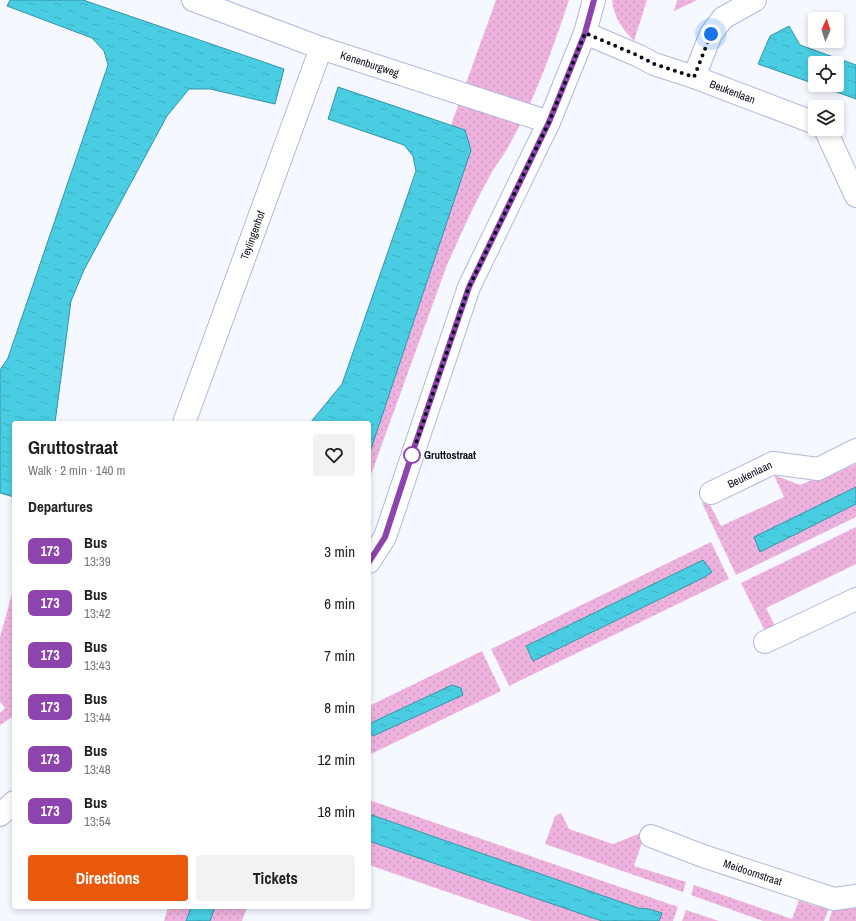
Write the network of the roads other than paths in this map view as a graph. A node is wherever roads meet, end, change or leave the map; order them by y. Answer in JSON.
{"nodes":[{"id":1,"x":193,"y":0,"type":"edge"},
{"id":2,"x":594,"y":0,"type":"edge"},
{"id":3,"x":755,"y":0,"type":"edge"},
{"id":4,"x":585,"y":33,"type":"junction"},
{"id":5,"x":322,"y":48,"type":"junction"},
{"id":6,"x":694,"y":77,"type":"junction"},
{"id":7,"x":808,"y":120,"type":"edge"},
{"id":8,"x":549,"y":122,"type":"junction"},
{"id":9,"x":829,"y":136,"type":"edge"},
{"id":10,"x":851,"y":172,"type":"edge"},
{"id":11,"x":856,"y":196,"type":"edge"},
{"id":12,"x":185,"y":421,"type":"edge"},
{"id":13,"x":856,"y":450,"type":"edge"},
{"id":14,"x":711,"y":493,"type":"dead end"},
{"id":15,"x":371,"y":559,"type":"edge"},
{"id":16,"x":856,"y":599,"type":"edge"},
{"id":17,"x":765,"y":642,"type":"dead end"},
{"id":18,"x":12,"y":804,"type":"edge"},
{"id":19,"x":0,"y":815,"type":"edge"},
{"id":20,"x":651,"y":836,"type":"dead end"},
{"id":21,"x":856,"y":896,"type":"edge"}],
"edges":[{"from":1,"to":5,"type":"street","name":"Kenenburgweg"},
{"from":2,"to":4,"type":"street"},
{"from":3,"to":6,"type":"street"},
{"from":4,"to":6,"type":"street","name":"Beukenlaan"},
{"from":4,"to":8,"type":"street"},
{"from":5,"to":8,"type":"street","name":"Kenenburgweg"},
{"from":5,"to":12,"type":"street","name":"Teylingenhof"},
{"from":6,"to":7,"type":"street","name":"Beukenlaan"},
{"from":8,"to":15,"type":"street"},
{"from":9,"to":10,"type":"street"},
{"from":10,"to":11,"type":"street"},
{"from":13,"to":14,"type":"street","name":"Beukenlaan"},
{"from":16,"to":17,"type":"street"},
{"from":18,"to":19,"type":"street"},
{"from":20,"to":21,"type":"street","name":"Meidoornstraat"}]}
